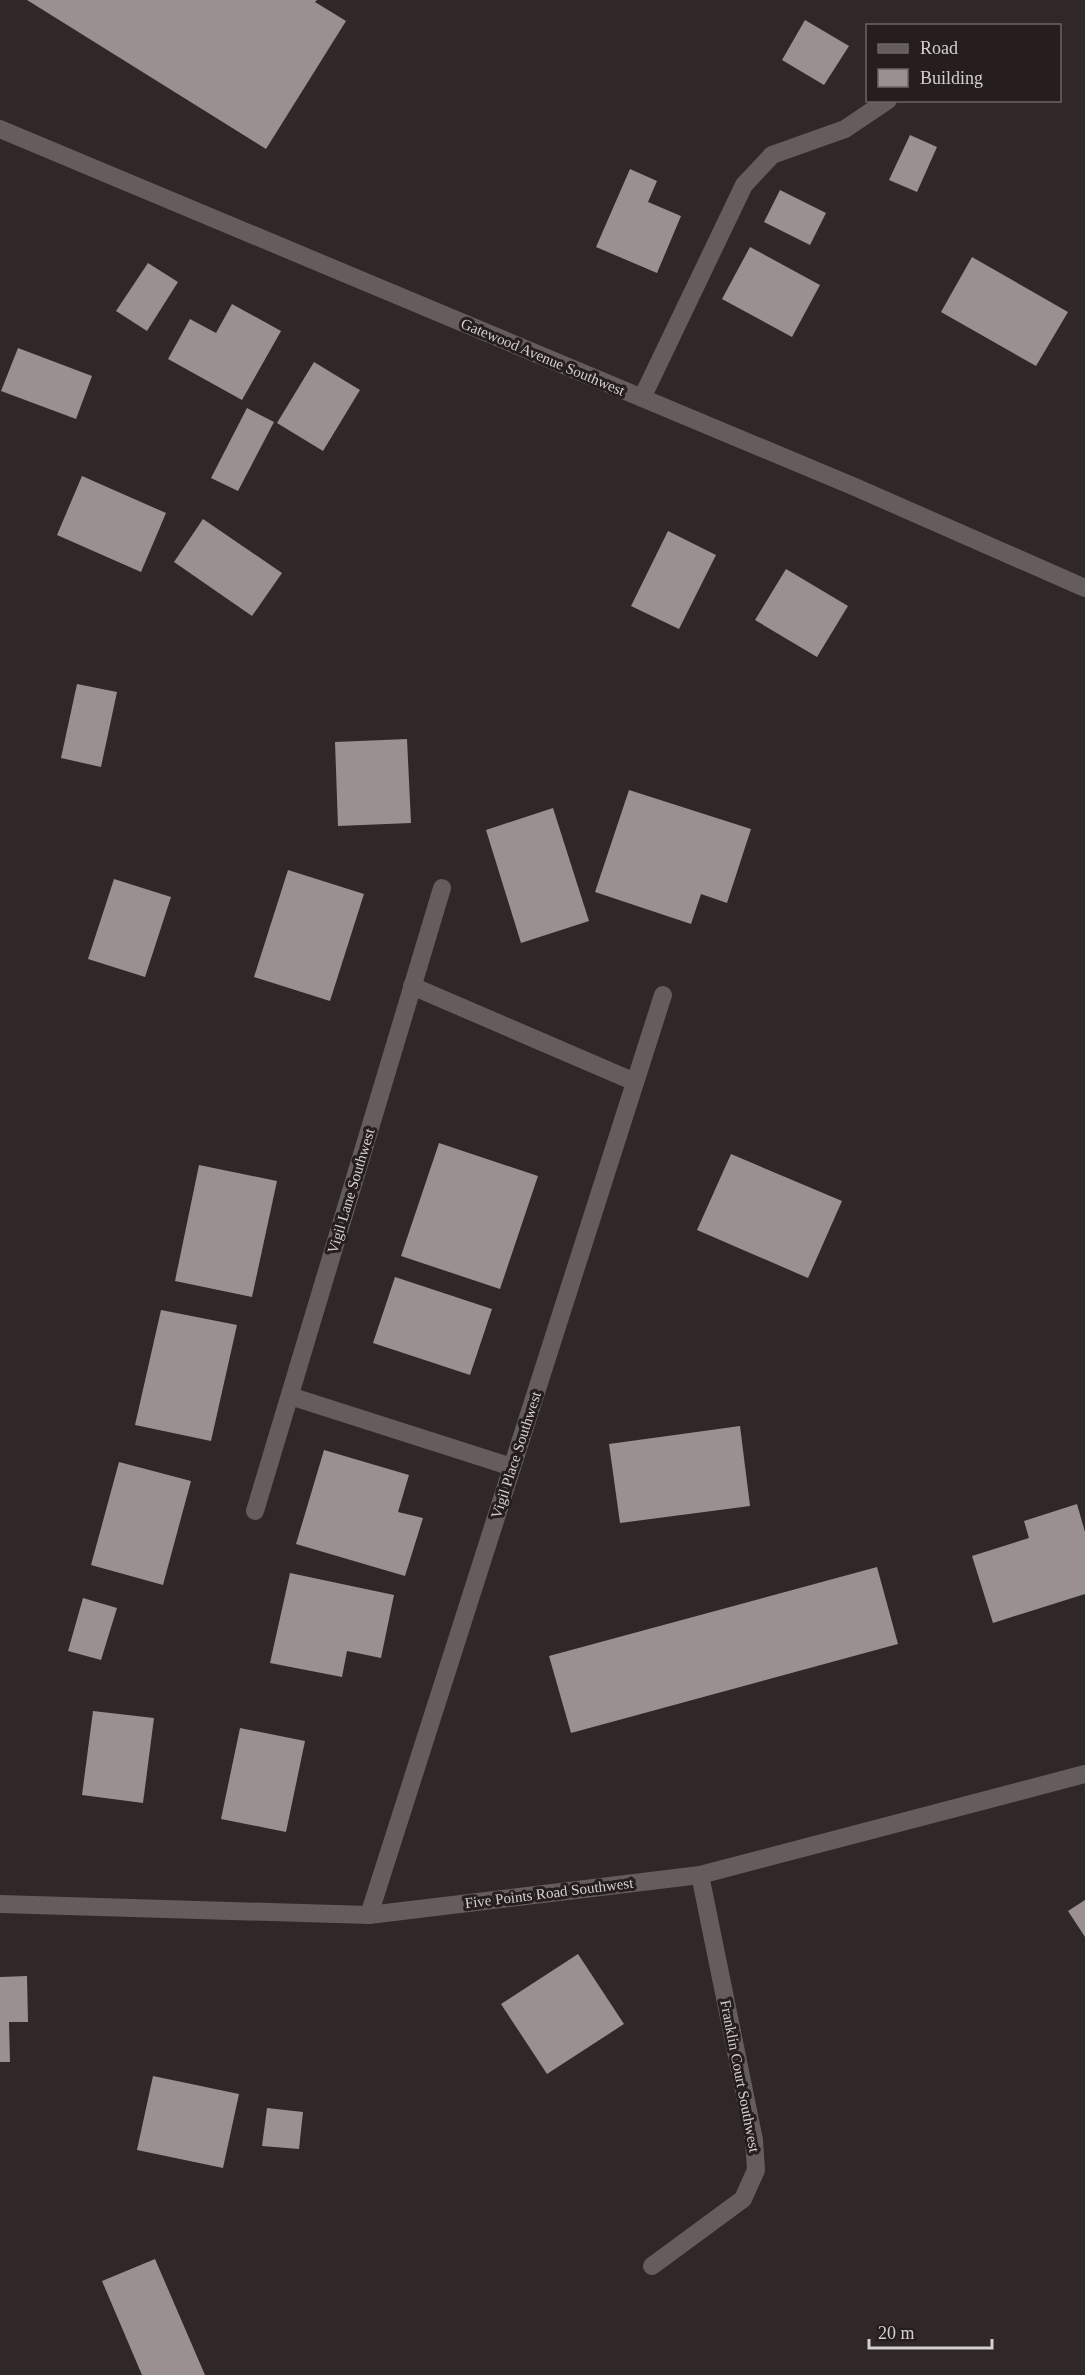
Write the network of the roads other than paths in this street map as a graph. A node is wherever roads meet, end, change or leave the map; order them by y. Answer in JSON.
{"nodes":[{"id":1,"x":885,"y":102,"type":"edge"},
{"id":2,"x":0,"y":129,"type":"edge"},
{"id":3,"x":642,"y":398,"type":"junction"},
{"id":4,"x":1085,"y":588,"type":"edge"},
{"id":5,"x":442,"y":888,"type":"dead end"},
{"id":6,"x":412,"y":986,"type":"junction"},
{"id":7,"x":663,"y":995,"type":"dead end"},
{"id":8,"x":635,"y":1082,"type":"junction"},
{"id":9,"x":290,"y":1396,"type":"junction"},
{"id":10,"x":512,"y":1467,"type":"junction"},
{"id":11,"x":255,"y":1511,"type":"dead end"},
{"id":12,"x":1085,"y":1774,"type":"edge"},
{"id":13,"x":700,"y":1875,"type":"junction"},
{"id":14,"x":0,"y":1904,"type":"edge"},
{"id":15,"x":369,"y":1915,"type":"junction"},
{"id":16,"x":652,"y":2266,"type":"dead end"}],
"edges":[{"from":1,"to":3,"type":"street"},
{"from":2,"to":3,"type":"street","name":"Gatewood Avenue Southwest"},
{"from":3,"to":4,"type":"street","name":"Gatewood Avenue Southwest"},
{"from":5,"to":6,"type":"street","name":"Vigil Lane Southwest"},
{"from":6,"to":8,"type":"street"},
{"from":6,"to":9,"type":"street","name":"Vigil Lane Southwest"},
{"from":7,"to":8,"type":"street","name":"Vigil Place Southwest"},
{"from":8,"to":10,"type":"street","name":"Vigil Place Southwest"},
{"from":9,"to":10,"type":"street"},
{"from":9,"to":11,"type":"street","name":"Vigil Lane Southwest"},
{"from":10,"to":15,"type":"street","name":"Vigil Place Southwest"},
{"from":12,"to":13,"type":"street","name":"Five Points Road Southwest"},
{"from":13,"to":15,"type":"street","name":"Five Points Road Southwest"},
{"from":13,"to":16,"type":"street","name":"Franklin Court Southwest"},
{"from":14,"to":15,"type":"street","name":"Five Points Road Southwest"}]}
